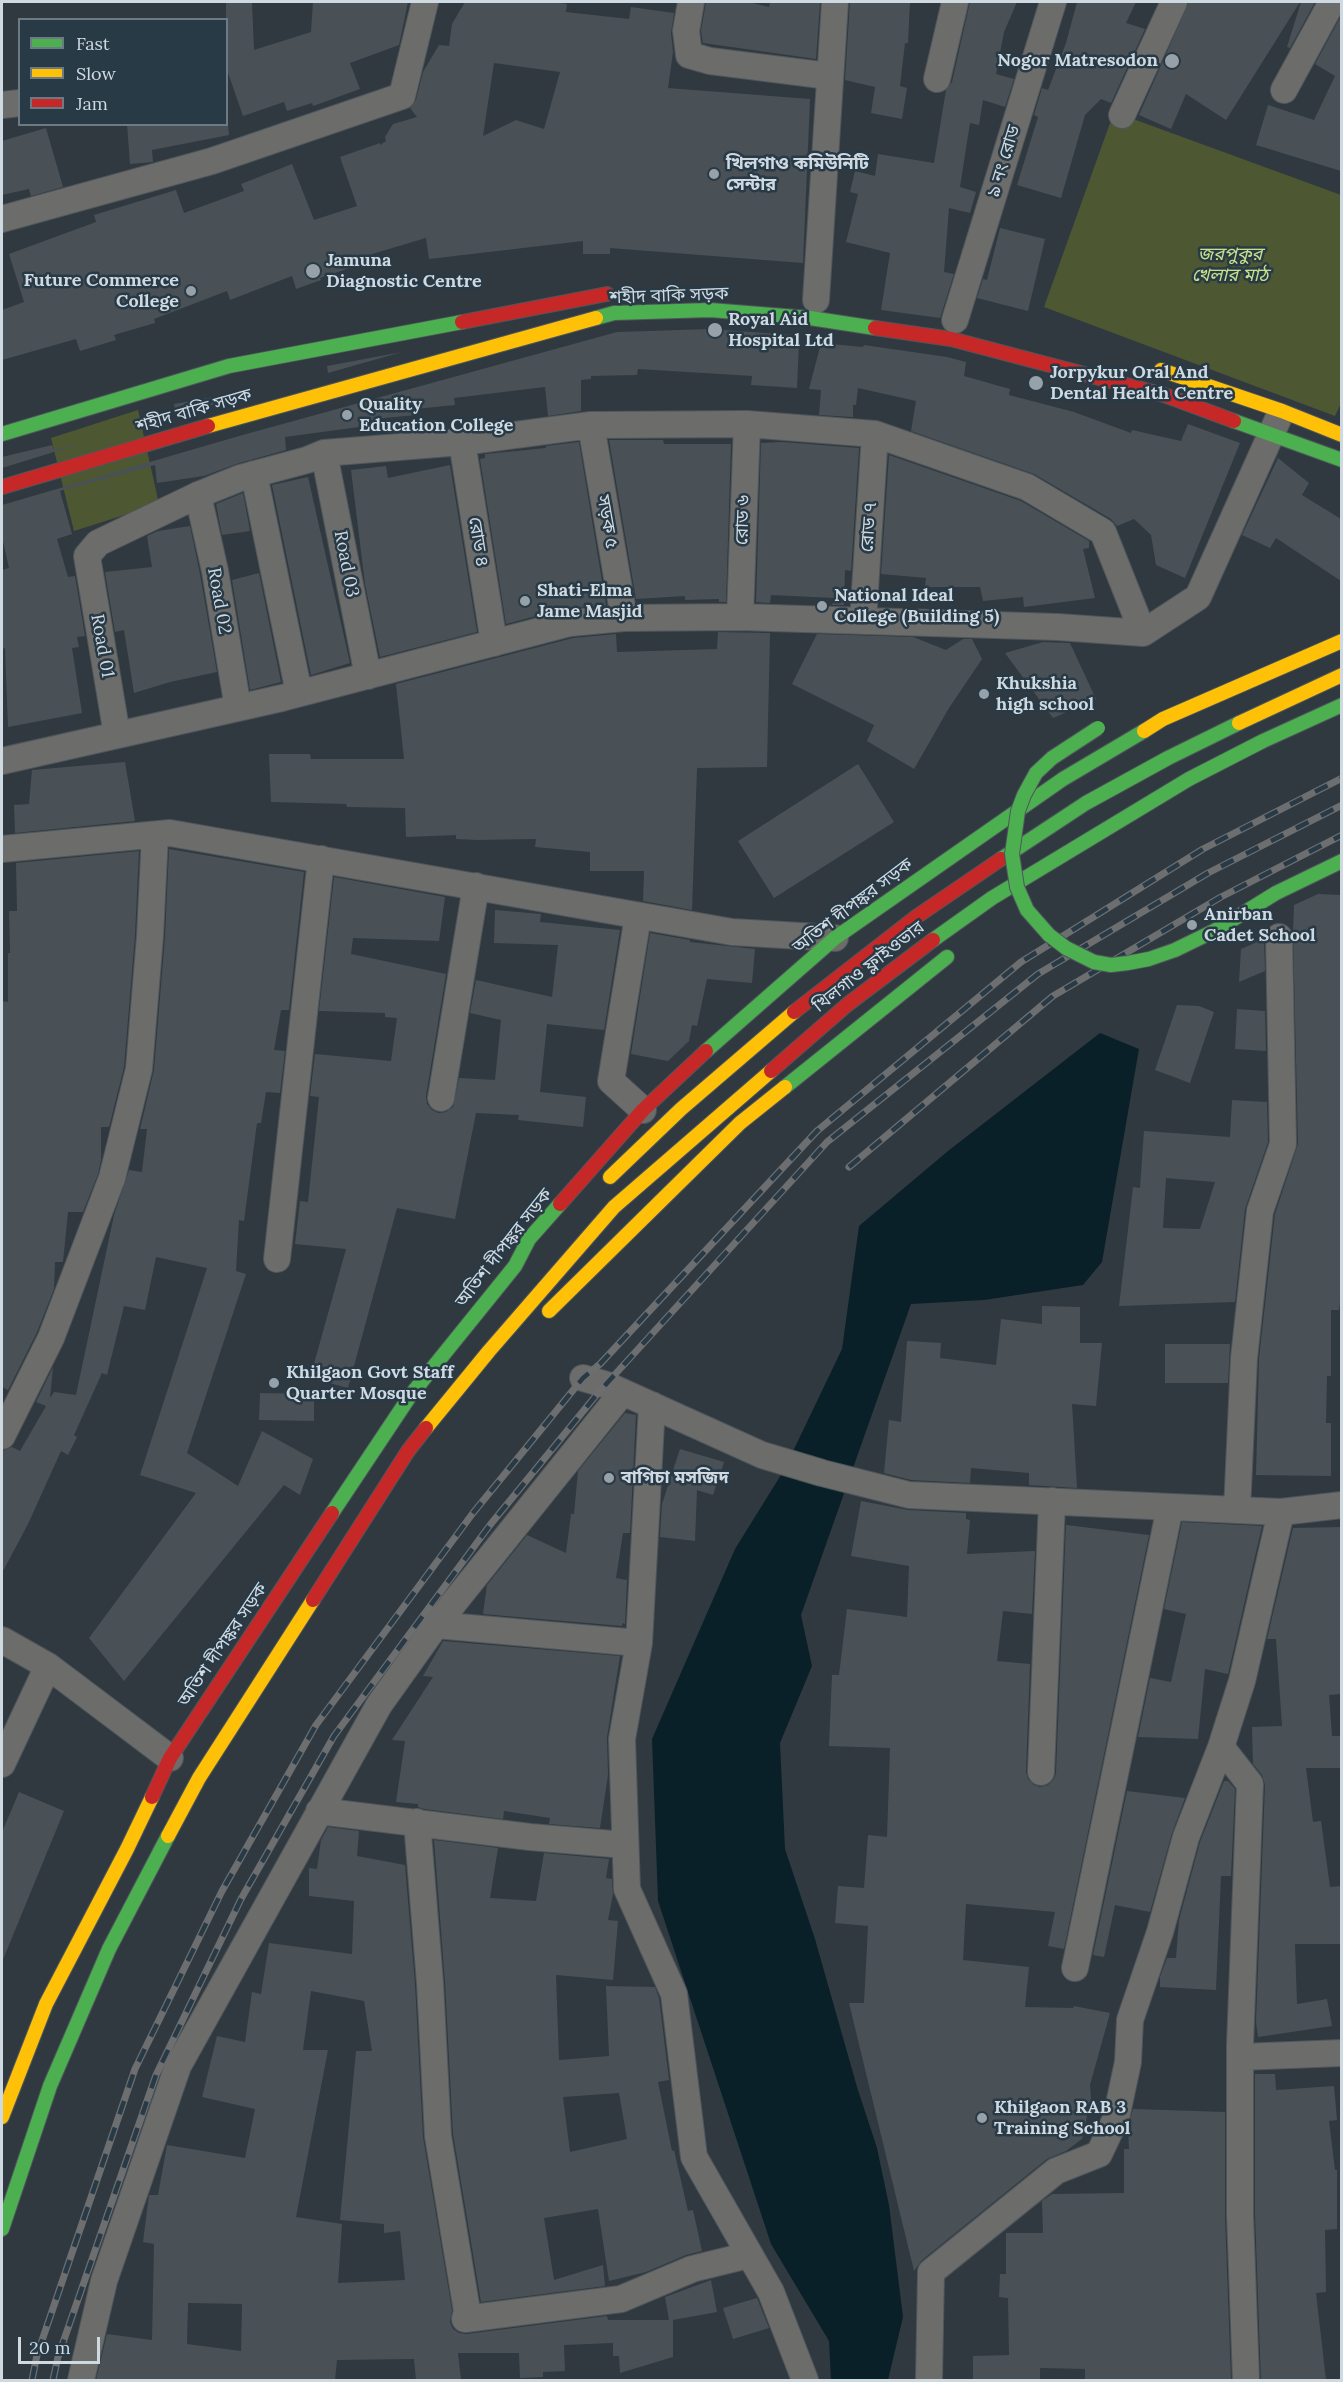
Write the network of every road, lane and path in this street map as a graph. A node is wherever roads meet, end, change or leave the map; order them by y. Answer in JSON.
{"nodes":[{"id":1,"x":425,"y":2,"type":"edge"},
{"id":2,"x":692,"y":2,"type":"edge"},
{"id":3,"x":835,"y":2,"type":"edge"},
{"id":4,"x":956,"y":2,"type":"edge"},
{"id":5,"x":1053,"y":2,"type":"edge"},
{"id":6,"x":1174,"y":2,"type":"edge"},
{"id":7,"x":1332,"y":2,"type":"edge"},
{"id":8,"x":829,"y":76,"type":"junction"},
{"id":9,"x":937,"y":79,"type":"dead end"},
{"id":10,"x":1284,"y":90,"type":"dead end"},
{"id":11,"x":18,"y":103,"type":"edge"},
{"id":12,"x":2,"y":105,"type":"edge"},
{"id":13,"x":1122,"y":115,"type":"dead end"},
{"id":14,"x":2,"y":219,"type":"edge"},
{"id":15,"x":623,"y":293,"type":"dead end"},
{"id":16,"x":815,"y":300,"type":"dead end"},
{"id":17,"x":955,"y":320,"type":"dead end"},
{"id":18,"x":1147,"y":367,"type":"dead end"},
{"id":19,"x":1277,"y":422,"type":"junction"},
{"id":20,"x":747,"y":424,"type":"junction"},
{"id":21,"x":591,"y":425,"type":"junction"},
{"id":22,"x":2,"y":434,"type":"edge"},
{"id":23,"x":875,"y":434,"type":"junction"},
{"id":24,"x":1341,"y":435,"type":"edge"},
{"id":25,"x":462,"y":442,"type":"junction"},
{"id":26,"x":324,"y":453,"type":"junction"},
{"id":27,"x":1341,"y":460,"type":"edge"},
{"id":28,"x":254,"y":474,"type":"junction"},
{"id":29,"x":2,"y":487,"type":"edge"},
{"id":30,"x":198,"y":495,"type":"junction"},
{"id":31,"x":740,"y":617,"type":"junction"},
{"id":32,"x":624,"y":618,"type":"junction"},
{"id":33,"x":863,"y":621,"type":"junction"},
{"id":34,"x":1341,"y":631,"type":"edge"},
{"id":35,"x":1143,"y":633,"type":"junction"},
{"id":36,"x":1341,"y":641,"type":"edge"},
{"id":37,"x":494,"y":643,"type":"junction"},
{"id":38,"x":1296,"y":646,"type":"dead end"},
{"id":39,"x":1341,"y":675,"type":"edge"},
{"id":40,"x":368,"y":676,"type":"junction"},
{"id":41,"x":299,"y":693,"type":"junction"},
{"id":42,"x":1341,"y":705,"type":"edge"},
{"id":43,"x":238,"y":708,"type":"junction"},
{"id":44,"x":1109,"y":723,"type":"dead end"},
{"id":45,"x":117,"y":735,"type":"junction"},
{"id":46,"x":2,"y":761,"type":"edge"},
{"id":47,"x":155,"y":835,"type":"junction"},
{"id":48,"x":2,"y":849,"type":"edge"},
{"id":49,"x":321,"y":859,"type":"junction"},
{"id":50,"x":1341,"y":861,"type":"edge"},
{"id":51,"x":476,"y":886,"type":"junction"},
{"id":52,"x":1038,"y":895,"type":"dead end"},
{"id":53,"x":1008,"y":914,"type":"dead end"},
{"id":54,"x":638,"y":916,"type":"junction"},
{"id":55,"x":1279,"y":937,"type":"dead end"},
{"id":56,"x":835,"y":938,"type":"junction"},
{"id":57,"x":960,"y":947,"type":"dead end"},
{"id":58,"x":441,"y":1098,"type":"dead end"},
{"id":59,"x":643,"y":1110,"type":"junction"},
{"id":60,"x":600,"y":1187,"type":"dead end"},
{"id":61,"x":544,"y":1242,"type":"dead end"},
{"id":62,"x":277,"y":1259,"type":"dead end"},
{"id":63,"x":514,"y":1266,"type":"junction"},
{"id":64,"x":540,"y":1320,"type":"dead end"},
{"id":65,"x":494,"y":1356,"type":"joint"},
{"id":66,"x":583,"y":1378,"type":"dead end"},
{"id":67,"x":622,"y":1394,"type":"junction"},
{"id":68,"x":652,"y":1405,"type":"junction"},
{"id":69,"x":2,"y":1436,"type":"edge"},
{"id":70,"x":1052,"y":1501,"type":"junction"},
{"id":71,"x":1341,"y":1505,"type":"edge"},
{"id":72,"x":1170,"y":1507,"type":"junction"},
{"id":73,"x":1237,"y":1510,"type":"junction"},
{"id":74,"x":1281,"y":1512,"type":"junction"},
{"id":75,"x":436,"y":1625,"type":"junction"},
{"id":76,"x":2,"y":1640,"type":"edge"},
{"id":77,"x":639,"y":1643,"type":"junction"},
{"id":78,"x":48,"y":1666,"type":"junction"},
{"id":79,"x":1221,"y":1748,"type":"junction"},
{"id":80,"x":2,"y":1764,"type":"edge"},
{"id":81,"x":185,"y":1768,"type":"junction"},
{"id":82,"x":1041,"y":1772,"type":"dead end"},
{"id":83,"x":319,"y":1811,"type":"junction"},
{"id":84,"x":417,"y":1822,"type":"junction"},
{"id":85,"x":625,"y":1845,"type":"junction"},
{"id":86,"x":1075,"y":1968,"type":"dead end"},
{"id":87,"x":1341,"y":2054,"type":"edge"},
{"id":88,"x":1240,"y":2057,"type":"junction"},
{"id":89,"x":2,"y":2117,"type":"edge"},
{"id":90,"x":2,"y":2229,"type":"edge"},
{"id":91,"x":749,"y":2254,"type":"junction"},
{"id":92,"x":81,"y":2380,"type":"edge"},
{"id":93,"x":805,"y":2380,"type":"edge"},
{"id":94,"x":929,"y":2380,"type":"edge"},
{"id":95,"x":1246,"y":2380,"type":"edge"}],
"edges":[{"from":1,"to":14,"type":"street"},
{"from":2,"to":8,"type":"street"},
{"from":3,"to":8,"type":"street"},
{"from":4,"to":9,"type":"street"},
{"from":5,"to":17,"type":"street","name":"৯ নং রোড"},
{"from":6,"to":13,"type":"street"},
{"from":7,"to":10,"type":"street"},
{"from":8,"to":16,"type":"street"},
{"from":11,"to":12,"type":"street"},
{"from":15,"to":22,"type":"main road","name":"শহীদ বাকি সড়ক"},
{"from":18,"to":19,"type":"main road","name":"শহীদ বাকি সড়ক"},
{"from":19,"to":24,"type":"main road","name":"শহীদ বাকি সড়ক"},
{"from":19,"to":27,"type":"main road","name":"শহীদ বাকি সড়ক"},
{"from":19,"to":29,"type":"main road","name":"শহীদ বাকি সড়ক"},
{"from":19,"to":35,"type":"street"},
{"from":20,"to":21,"type":"street"},
{"from":20,"to":23,"type":"street"},
{"from":20,"to":31,"type":"street","name":"রোড ৬"},
{"from":21,"to":25,"type":"street"},
{"from":21,"to":32,"type":"street","name":"সড়ক ৫"},
{"from":23,"to":33,"type":"street","name":"রোড ৭"},
{"from":23,"to":35,"type":"street"},
{"from":25,"to":26,"type":"street"},
{"from":25,"to":37,"type":"street","name":"রোড ৪"},
{"from":26,"to":28,"type":"street"},
{"from":26,"to":40,"type":"street","name":"Road 03"},
{"from":28,"to":30,"type":"street"},
{"from":28,"to":41,"type":"street"},
{"from":30,"to":43,"type":"street","name":"Road 02"},
{"from":30,"to":45,"type":"street","name":"Road 01"},
{"from":31,"to":32,"type":"street"},
{"from":31,"to":33,"type":"street"},
{"from":32,"to":37,"type":"street"},
{"from":33,"to":35,"type":"street"},
{"from":34,"to":38,"type":"main road"},
{"from":36,"to":56,"type":"main road","name":"অতিশ দীপঙ্কর সড়ক"},
{"from":37,"to":40,"type":"street"},
{"from":39,"to":60,"type":"main road","name":"খিলগাও ফ্লাইওভার"},
{"from":40,"to":41,"type":"street"},
{"from":41,"to":43,"type":"street"},
{"from":42,"to":65,"type":"main road","name":"খিলগাও ফ্লাইওভার"},
{"from":43,"to":45,"type":"street"},
{"from":44,"to":50,"type":"main road","bridge":true},
{"from":45,"to":46,"type":"street"},
{"from":47,"to":48,"type":"street"},
{"from":47,"to":49,"type":"street"},
{"from":47,"to":69,"type":"street"},
{"from":49,"to":51,"type":"street"},
{"from":49,"to":62,"type":"street"},
{"from":51,"to":54,"type":"street"},
{"from":51,"to":58,"type":"street"},
{"from":52,"to":53,"type":"main road"},
{"from":54,"to":56,"type":"street"},
{"from":54,"to":59,"type":"street"},
{"from":55,"to":73,"type":"street"},
{"from":56,"to":59,"type":"main road","name":"অতিশ দীপঙ্কর সড়ক"},
{"from":57,"to":64,"type":"main road"},
{"from":59,"to":63,"type":"main road","name":"অতিশ দীপঙ্কর সড়ক"},
{"from":61,"to":63,"type":"main road"},
{"from":63,"to":81,"type":"main road","name":"অতিশ দীপঙ্কর সড়ক"},
{"from":65,"to":81,"type":"main road","name":"অতিশ দীপঙ্কর সড়ক"},
{"from":66,"to":67,"type":"street"},
{"from":67,"to":68,"type":"street"},
{"from":67,"to":75,"type":"street"},
{"from":68,"to":70,"type":"street"},
{"from":68,"to":77,"type":"street"},
{"from":70,"to":72,"type":"street"},
{"from":70,"to":82,"type":"street"},
{"from":71,"to":74,"type":"street"},
{"from":72,"to":73,"type":"street"},
{"from":72,"to":86,"type":"street"},
{"from":73,"to":74,"type":"street"},
{"from":74,"to":79,"type":"street"},
{"from":75,"to":77,"type":"street"},
{"from":75,"to":83,"type":"street"},
{"from":76,"to":78,"type":"street"},
{"from":77,"to":85,"type":"street"},
{"from":78,"to":80,"type":"street"},
{"from":78,"to":81,"type":"street"},
{"from":79,"to":88,"type":"street"},
{"from":79,"to":94,"type":"street"},
{"from":81,"to":89,"type":"main road","name":"অতিশ দীপঙ্কর সড়ক"},
{"from":81,"to":90,"type":"main road","name":"অতিশ দীপঙ্কর সড়ক"},
{"from":83,"to":84,"type":"street"},
{"from":83,"to":92,"type":"street"},
{"from":84,"to":85,"type":"street"},
{"from":84,"to":91,"type":"street"},
{"from":85,"to":91,"type":"street"},
{"from":87,"to":88,"type":"street"},
{"from":88,"to":95,"type":"street"},
{"from":91,"to":93,"type":"street"}]}
